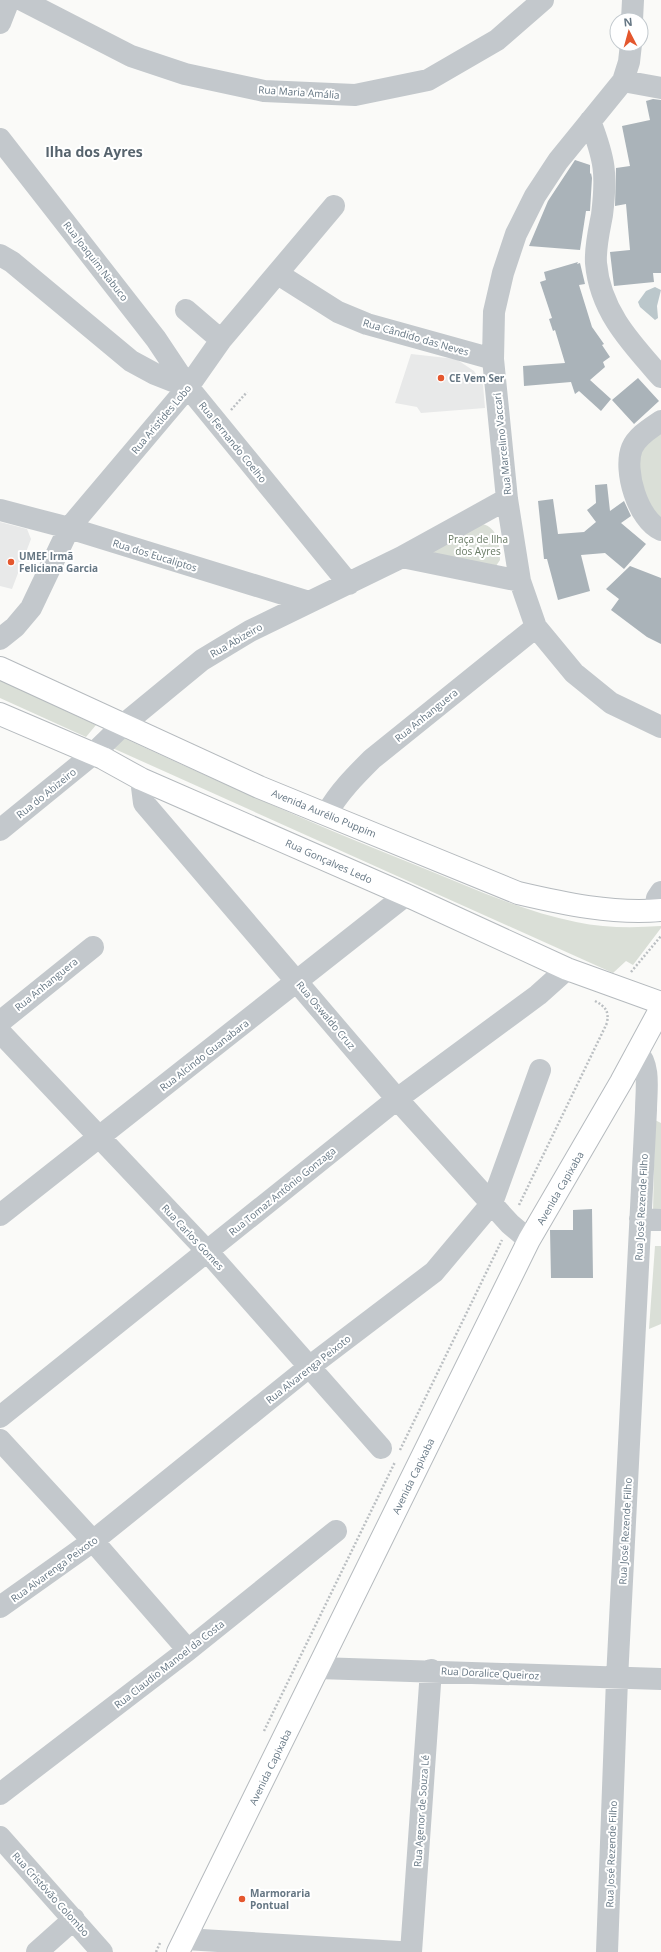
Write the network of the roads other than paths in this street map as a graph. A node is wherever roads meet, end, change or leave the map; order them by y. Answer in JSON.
{"nodes":[{"id":1,"x":9,"y":0,"type":"edge"},
{"id":2,"x":22,"y":0,"type":"edge"},
{"id":3,"x":543,"y":0,"type":"edge"},
{"id":4,"x":632,"y":0,"type":"edge"},
{"id":5,"x":632,"y":12,"type":"edge"},
{"id":6,"x":0,"y":23,"type":"edge"},
{"id":7,"x":630,"y":52,"type":"edge"},
{"id":8,"x":623,"y":81,"type":"junction"},
{"id":9,"x":661,"y":88,"type":"edge"},
{"id":10,"x":590,"y":121,"type":"junction"},
{"id":11,"x":0,"y":139,"type":"edge"},
{"id":12,"x":334,"y":206,"type":"dead end"},
{"id":13,"x":0,"y":255,"type":"edge"},
{"id":14,"x":278,"y":274,"type":"junction"},
{"id":15,"x":186,"y":310,"type":"dead end"},
{"id":16,"x":221,"y":340,"type":"junction"},
{"id":17,"x":493,"y":359,"type":"junction"},
{"id":18,"x":661,"y":377,"type":"edge"},
{"id":19,"x":188,"y":387,"type":"junction"},
{"id":20,"x":661,"y":421,"type":"edge"},
{"id":21,"x":507,"y":499,"type":"junction"},
{"id":22,"x":0,"y":510,"type":"edge"},
{"id":23,"x":69,"y":528,"type":"junction"},
{"id":24,"x":661,"y":530,"type":"edge"},
{"id":25,"x":402,"y":557,"type":"junction"},
{"id":26,"x":520,"y":580,"type":"junction"},
{"id":27,"x":349,"y":584,"type":"junction"},
{"id":28,"x":309,"y":602,"type":"junction"},
{"id":29,"x":536,"y":627,"type":"junction"},
{"id":30,"x":0,"y":639,"type":"edge"},
{"id":31,"x":0,"y":668,"type":"edge"},
{"id":32,"x":0,"y":714,"type":"edge"},
{"id":33,"x":123,"y":725,"type":"junction"},
{"id":34,"x":661,"y":727,"type":"edge"},
{"id":35,"x":92,"y":755,"type":"junction"},
{"id":36,"x":141,"y":779,"type":"junction"},
{"id":37,"x":327,"y":813,"type":"junction"},
{"id":38,"x":0,"y":830,"type":"edge"},
{"id":39,"x":406,"y":895,"type":"junction"},
{"id":40,"x":659,"y":904,"type":"edge"},
{"id":41,"x":93,"y":946,"type":"dead end"},
{"id":42,"x":567,"y":969,"type":"junction"},
{"id":43,"x":297,"y":982,"type":"junction"},
{"id":44,"x":661,"y":1003,"type":"edge"},
{"id":45,"x":661,"y":1008,"type":"edge"},
{"id":46,"x":0,"y":1022,"type":"edge"},
{"id":47,"x":0,"y":1032,"type":"edge"},
{"id":48,"x":637,"y":1052,"type":"junction"},
{"id":49,"x":540,"y":1070,"type":"dead end"},
{"id":50,"x":621,"y":1082,"type":"junction"},
{"id":51,"x":397,"y":1099,"type":"junction"},
{"id":52,"x":646,"y":1110,"type":"junction"},
{"id":53,"x":99,"y":1137,"type":"junction"},
{"id":54,"x":492,"y":1203,"type":"junction"},
{"id":55,"x":0,"y":1215,"type":"edge"},
{"id":56,"x":651,"y":1219,"type":"edge"},
{"id":57,"x":529,"y":1240,"type":"junction"},
{"id":58,"x":207,"y":1251,"type":"junction"},
{"id":59,"x":309,"y":1367,"type":"junction"},
{"id":60,"x":0,"y":1417,"type":"edge"},
{"id":61,"x":0,"y":1440,"type":"edge"},
{"id":62,"x":392,"y":1452,"type":"road end"},
{"id":63,"x":336,"y":1531,"type":"dead end"},
{"id":64,"x":93,"y":1541,"type":"junction"},
{"id":65,"x":0,"y":1608,"type":"edge"},
{"id":66,"x":188,"y":1650,"type":"junction"},
{"id":67,"x":318,"y":1668,"type":"junction"},
{"id":68,"x":432,"y":1670,"type":"junction"},
{"id":69,"x":617,"y":1679,"type":"junction"},
{"id":70,"x":661,"y":1680,"type":"edge"},
{"id":71,"x":0,"y":1794,"type":"edge"},
{"id":72,"x":0,"y":1837,"type":"edge"},
{"id":73,"x":74,"y":1919,"type":"junction"},
{"id":74,"x":175,"y":1943,"type":"edge"},
{"id":75,"x":37,"y":1952,"type":"edge"},
{"id":76,"x":102,"y":1952,"type":"edge"},
{"id":77,"x":399,"y":1952,"type":"edge"},
{"id":78,"x":411,"y":1952,"type":"edge"},
{"id":79,"x":608,"y":1952,"type":"edge"}],
"edges":[{"from":1,"to":6,"type":"street"},
{"from":2,"to":3,"type":"street","name":"Rua Maria Amália"},
{"from":4,"to":5,"type":"street"},
{"from":7,"to":8,"type":"street"},
{"from":8,"to":9,"type":"street"},
{"from":8,"to":10,"type":"street","name":"Rua Marcelino Vaccari"},
{"from":10,"to":17,"type":"street","name":"Rua Marcelino Vaccari"},
{"from":10,"to":18,"type":"street"},
{"from":11,"to":19,"type":"street","name":"Rua Joaquim Nabuco"},
{"from":12,"to":14,"type":"street","name":"Rua Aristides Lobo"},
{"from":13,"to":19,"type":"street","name":"Rua Fernando Coelho"},
{"from":14,"to":16,"type":"street","name":"Rua Aristides Lobo"},
{"from":14,"to":17,"type":"street","name":"Rua Cândido das Neves"},
{"from":15,"to":16,"type":"street"},
{"from":16,"to":19,"type":"street","name":"Rua Aristides Lobo"},
{"from":17,"to":21,"type":"street","name":"Rua Marcelino Vaccari"},
{"from":19,"to":23,"type":"street","name":"Rua Aristides Lobo"},
{"from":19,"to":27,"type":"street","name":"Rua Fernando Coelho"},
{"from":20,"to":24,"type":"street"},
{"from":21,"to":25,"type":"street","name":"Rua Abizeiro"},
{"from":21,"to":26,"type":"street","name":"Rua Marcelino Vaccari"},
{"from":22,"to":23,"type":"street","name":"Rua dos Eucaliptos"},
{"from":23,"to":28,"type":"street","name":"Rua dos Eucaliptos"},
{"from":23,"to":30,"type":"street","name":"Rua Aristides Lobo"},
{"from":25,"to":26,"type":"street"},
{"from":25,"to":27,"type":"street","name":"Rua Abizeiro"},
{"from":26,"to":29,"type":"street","name":"Rua Marcelino Vaccari"},
{"from":27,"to":28,"type":"street","name":"Rua Abizeiro"},
{"from":28,"to":33,"type":"street","name":"Rua Abizeiro"},
{"from":29,"to":34,"type":"street","name":"Rua Marcelino Vaccari"},
{"from":29,"to":37,"type":"street","name":"Rua Anhanguera"},
{"from":31,"to":33,"type":"main road","name":"Avenida Aurélio Puppim"},
{"from":32,"to":35,"type":"main road","name":"Rua Gonçalves Ledo"},
{"from":33,"to":35,"type":"street","name":"Rua Abizeiro"},
{"from":33,"to":37,"type":"main road","name":"Avenida Aurélio Puppim"},
{"from":35,"to":36,"type":"main road","name":"Rua Gonçalves Ledo"},
{"from":35,"to":38,"type":"street","name":"Rua do Abizeiro"},
{"from":36,"to":39,"type":"main road","name":"Rua Gonçalves Ledo"},
{"from":36,"to":43,"type":"street","name":"Rua Oswaldo Cruz"},
{"from":37,"to":40,"type":"main road","name":"Avenida Aurélio Puppim"},
{"from":39,"to":42,"type":"main road","name":"Rua Gonçalves Ledo"},
{"from":39,"to":43,"type":"street","name":"Rua Alcindo Guanabara"},
{"from":41,"to":46,"type":"street","name":"Rua Anhanguera"},
{"from":42,"to":44,"type":"main road","name":"Rua Gonçalves Ledo"},
{"from":42,"to":51,"type":"street","name":"Rua Tomaz Antônio Gonzaga"},
{"from":43,"to":51,"type":"street","name":"Rua Oswaldo Cruz"},
{"from":43,"to":53,"type":"street","name":"Rua Alcindo Guanabara"},
{"from":45,"to":48,"type":"main road","name":"Avenida Capixaba"},
{"from":47,"to":53,"type":"street","name":"Rua Carlos Gomes"},
{"from":48,"to":50,"type":"main road","name":"Avenida Capixaba"},
{"from":48,"to":52,"type":"street","name":"Rua José Rezende Filho"},
{"from":49,"to":54,"type":"street","name":"Rua Alvarenga Peixoto"},
{"from":50,"to":52,"type":"street"},
{"from":50,"to":57,"type":"main road","name":"Avenida Capixaba"},
{"from":51,"to":54,"type":"street","name":"Rua Oswaldo Cruz"},
{"from":51,"to":58,"type":"street","name":"Rua Tomaz Antônio Gonzaga"},
{"from":52,"to":56,"type":"street","name":"Rua José Rezende Filho"},
{"from":53,"to":55,"type":"street","name":"Rua Alcindo Guanabara"},
{"from":53,"to":58,"type":"street","name":"Rua Carlos Gomes"},
{"from":54,"to":57,"type":"street","name":"Rua Oswaldo Cruz"},
{"from":54,"to":59,"type":"street","name":"Rua Alvarenga Peixoto"},
{"from":56,"to":69,"type":"street","name":"Rua José Rezende Filho"},
{"from":57,"to":67,"type":"main road","name":"Avenida Capixaba"},
{"from":58,"to":59,"type":"street","name":"Rua Carlos Gomes"},
{"from":58,"to":60,"type":"street","name":"Rua Tomaz Antônio Gonzaga"},
{"from":59,"to":62,"type":"street","name":"Rua Carlos Gomes"},
{"from":59,"to":64,"type":"street","name":"Rua Alvarenga Peixoto"},
{"from":61,"to":64,"type":"street"},
{"from":63,"to":66,"type":"street","name":"Rua Claudio Manoel da Costa"},
{"from":64,"to":65,"type":"street","name":"Rua Alvarenga Peixoto"},
{"from":64,"to":66,"type":"street"},
{"from":66,"to":71,"type":"street","name":"Rua Claudio Manoel da Costa"},
{"from":67,"to":68,"type":"street","name":"Rua Doralice Queiroz"},
{"from":67,"to":74,"type":"main road","name":"Avenida Capixaba"},
{"from":68,"to":69,"type":"street","name":"Rua Doralice Queiroz"},
{"from":68,"to":78,"type":"street","name":"Rua Agenor de Souza Lé"},
{"from":69,"to":70,"type":"street","name":"Rua Doralice Queiroz"},
{"from":69,"to":79,"type":"street","name":"Rua José Rezende Filho"},
{"from":72,"to":73,"type":"street","name":"Rua Cristóvão Colombo"},
{"from":73,"to":75,"type":"street"},
{"from":73,"to":76,"type":"street","name":"Rua Cristóvão Colombo"},
{"from":74,"to":77,"type":"street"}]}
